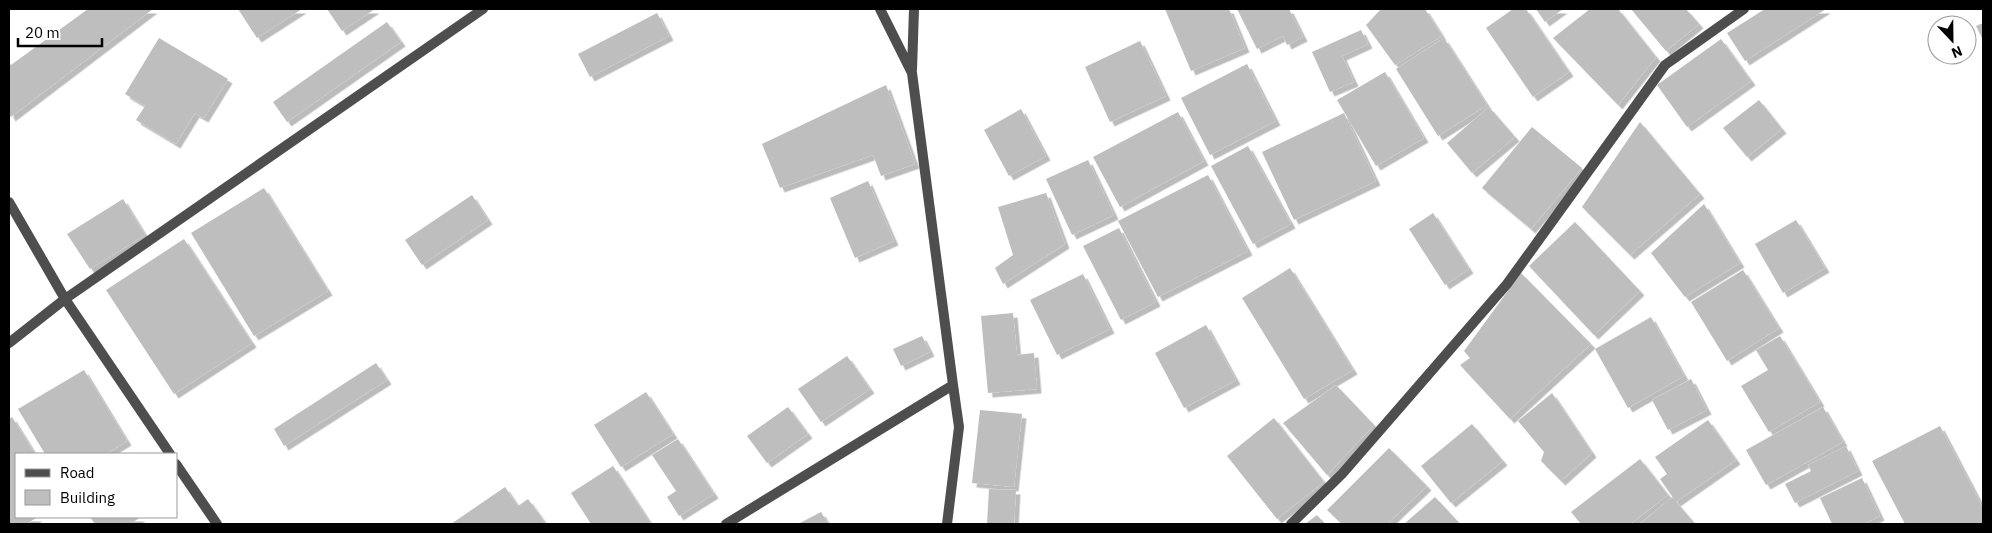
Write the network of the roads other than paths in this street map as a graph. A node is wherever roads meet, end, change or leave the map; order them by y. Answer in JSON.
{"nodes":[{"id":1,"x":483,"y":9,"type":"edge"},
{"id":2,"x":880,"y":9,"type":"edge"},
{"id":3,"x":914,"y":9,"type":"edge"},
{"id":4,"x":1744,"y":9,"type":"edge"},
{"id":5,"x":912,"y":73,"type":"junction"},
{"id":6,"x":9,"y":202,"type":"edge"},
{"id":7,"x":65,"y":299,"type":"junction"},
{"id":8,"x":9,"y":342,"type":"edge"},
{"id":9,"x":953,"y":385,"type":"junction"},
{"id":10,"x":169,"y":453,"type":"edge"},
{"id":11,"x":178,"y":467,"type":"edge"},
{"id":12,"x":217,"y":524,"type":"edge"},
{"id":13,"x":726,"y":524,"type":"edge"},
{"id":14,"x":947,"y":524,"type":"edge"},
{"id":15,"x":1291,"y":524,"type":"edge"}],
"edges":[{"from":1,"to":7,"type":"street"},
{"from":2,"to":5,"type":"street"},
{"from":3,"to":5,"type":"street"},
{"from":4,"to":15,"type":"street"},
{"from":5,"to":9,"type":"street"},
{"from":6,"to":7,"type":"street"},
{"from":7,"to":8,"type":"street"},
{"from":7,"to":10,"type":"street"},
{"from":9,"to":13,"type":"street"},
{"from":9,"to":14,"type":"street"},
{"from":11,"to":12,"type":"street"}]}
